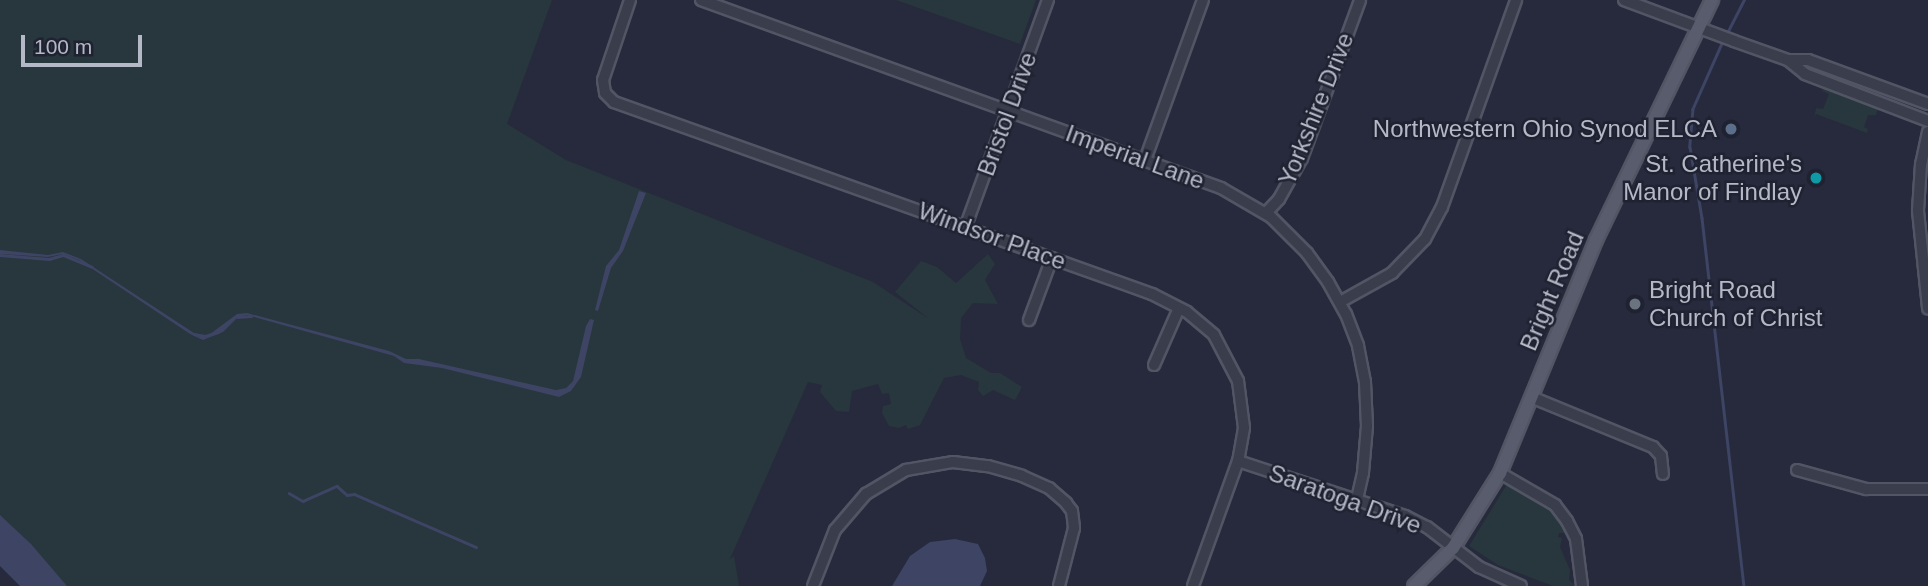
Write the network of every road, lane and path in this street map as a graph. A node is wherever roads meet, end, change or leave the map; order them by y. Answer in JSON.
{"nodes":[{"id":1,"x":630,"y":0,"type":"edge"},
{"id":2,"x":703,"y":0,"type":"edge"},
{"id":3,"x":1048,"y":0,"type":"edge"},
{"id":4,"x":1203,"y":0,"type":"edge"},
{"id":5,"x":1360,"y":0,"type":"edge"},
{"id":6,"x":1516,"y":0,"type":"edge"},
{"id":7,"x":1624,"y":0,"type":"edge"},
{"id":8,"x":1712,"y":0,"type":"edge"},
{"id":9,"x":1698,"y":28,"type":"junction"},
{"id":10,"x":1788,"y":60,"type":"junction"},
{"id":11,"x":1928,"y":104,"type":"edge"},
{"id":12,"x":1008,"y":111,"type":"junction"},
{"id":13,"x":1928,"y":121,"type":"edge"},
{"id":14,"x":1928,"y":132,"type":"edge"},
{"id":15,"x":1145,"y":160,"type":"junction"},
{"id":16,"x":1266,"y":213,"type":"junction"},
{"id":17,"x":965,"y":228,"type":"junction"},
{"id":18,"x":1052,"y":258,"type":"junction"},
{"id":19,"x":1340,"y":302,"type":"junction"},
{"id":20,"x":1179,"y":308,"type":"junction"},
{"id":21,"x":1928,"y":308,"type":"edge"},
{"id":22,"x":1029,"y":320,"type":"dead end"},
{"id":23,"x":1154,"y":365,"type":"dead end"},
{"id":24,"x":1531,"y":397,"type":"junction"},
{"id":25,"x":1238,"y":461,"type":"junction"},
{"id":26,"x":1797,"y":470,"type":"dead end"},
{"id":27,"x":1500,"y":473,"type":"junction"},
{"id":28,"x":1663,"y":474,"type":"dead end"},
{"id":29,"x":1928,"y":489,"type":"edge"},
{"id":30,"x":1357,"y":499,"type":"junction"},
{"id":31,"x":1454,"y":548,"type":"junction"},
{"id":32,"x":813,"y":586,"type":"edge"},
{"id":33,"x":1059,"y":586,"type":"edge"},
{"id":34,"x":1193,"y":586,"type":"edge"},
{"id":35,"x":1414,"y":586,"type":"edge"},
{"id":36,"x":1521,"y":586,"type":"edge"},
{"id":37,"x":1582,"y":586,"type":"edge"}],
"edges":[{"from":1,"to":17,"type":"street","name":"Windsor Place"},
{"from":2,"to":12,"type":"street","name":"Imperial Lane"},
{"from":3,"to":12,"type":"street","name":"Bristol Drive"},
{"from":4,"to":15,"type":"street"},
{"from":5,"to":16,"type":"street","name":"Yorkshire Drive"},
{"from":6,"to":19,"type":"street"},
{"from":7,"to":9,"type":"street"},
{"from":8,"to":9,"type":"main road","name":"Bright Road"},
{"from":9,"to":10,"type":"street"},
{"from":9,"to":24,"type":"main road","name":"Bright Road"},
{"from":10,"to":11,"type":"street"},
{"from":10,"to":13,"type":"street"},
{"from":12,"to":15,"type":"street","name":"Imperial Lane"},
{"from":12,"to":17,"type":"street","name":"Bristol Drive"},
{"from":14,"to":21,"type":"street"},
{"from":15,"to":16,"type":"street","name":"Imperial Lane"},
{"from":16,"to":19,"type":"street","name":"Imperial Lane"},
{"from":17,"to":18,"type":"street","name":"Windsor Place"},
{"from":18,"to":20,"type":"street","name":"Windsor Place"},
{"from":18,"to":22,"type":"street"},
{"from":19,"to":30,"type":"street","name":"Imperial Lane"},
{"from":20,"to":23,"type":"street"},
{"from":20,"to":25,"type":"street","name":"Windsor Place"},
{"from":24,"to":27,"type":"main road","name":"Bright Road"},
{"from":24,"to":28,"type":"street"},
{"from":25,"to":30,"type":"street","name":"Saratoga Drive"},
{"from":25,"to":34,"type":"street","name":"Windsor Place"},
{"from":26,"to":29,"type":"street"},
{"from":27,"to":31,"type":"main road","name":"Bright Road"},
{"from":27,"to":37,"type":"street"},
{"from":30,"to":31,"type":"street","name":"Saratoga Drive"},
{"from":31,"to":35,"type":"main road","name":"Bright Road"},
{"from":31,"to":36,"type":"street","name":"Saratoga Drive"},
{"from":32,"to":33,"type":"street"}]}
